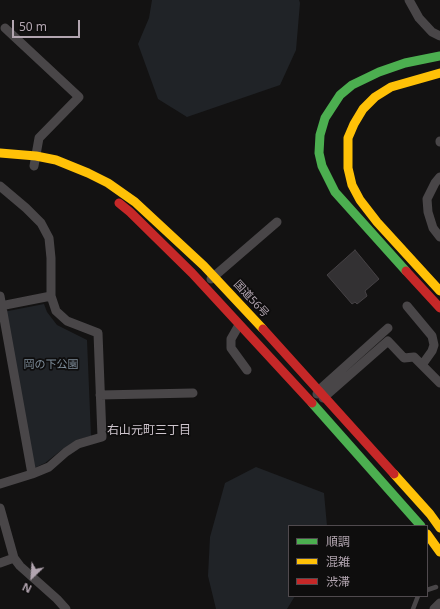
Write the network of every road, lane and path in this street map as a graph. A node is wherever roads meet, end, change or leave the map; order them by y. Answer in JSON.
{"nodes":[{"id":1,"x":409,"y":0,"type":"edge"},
{"id":2,"x":5,"y":28,"type":"dead end"},
{"id":3,"x":440,"y":37,"type":"edge"},
{"id":4,"x":440,"y":56,"type":"edge"},
{"id":5,"x":440,"y":73,"type":"edge"},
{"id":6,"x":0,"y":153,"type":"edge"},
{"id":7,"x":36,"y":156,"type":"junction"},
{"id":8,"x":0,"y":162,"type":"edge"},
{"id":9,"x":38,"y":167,"type":"joint"},
{"id":10,"x":440,"y":177,"type":"edge"},
{"id":11,"x":0,"y":186,"type":"edge"},
{"id":12,"x":110,"y":196,"type":"dead end"},
{"id":13,"x":277,"y":222,"type":"dead end"},
{"id":14,"x":440,"y":237,"type":"edge"},
{"id":15,"x":214,"y":277,"type":"junction"},
{"id":16,"x":204,"y":286,"type":"junction"},
{"id":17,"x":440,"y":291,"type":"edge"},
{"id":18,"x":51,"y":296,"type":"junction"},
{"id":19,"x":1,"y":303,"type":"edge"},
{"id":20,"x":407,"y":306,"type":"dead end"},
{"id":21,"x":440,"y":308,"type":"edge"},
{"id":22,"x":240,"y":326,"type":"junction"},
{"id":23,"x":388,"y":328,"type":"dead end"},
{"id":24,"x":422,"y":365,"type":"junction"},
{"id":25,"x":247,"y":370,"type":"dead end"},
{"id":26,"x":440,"y":383,"type":"edge"},
{"id":27,"x":193,"y":393,"type":"dead end"},
{"id":28,"x":322,"y":394,"type":"junction"},
{"id":29,"x":100,"y":395,"type":"junction"},
{"id":30,"x":312,"y":403,"type":"junction"},
{"id":31,"x":32,"y":474,"type":"junction"},
{"id":32,"x":0,"y":484,"type":"edge"},
{"id":33,"x":0,"y":508,"type":"edge"},
{"id":34,"x":420,"y":525,"type":"edge"},
{"id":35,"x":440,"y":528,"type":"edge"},
{"id":36,"x":428,"y":535,"type":"edge"},
{"id":37,"x":440,"y":552,"type":"edge"},
{"id":38,"x":14,"y":558,"type":"junction"},
{"id":39,"x":0,"y":563,"type":"edge"},
{"id":40,"x":436,"y":587,"type":"dead end"},
{"id":41,"x":428,"y":590,"type":"edge"},
{"id":42,"x":418,"y":597,"type":"edge"},
{"id":43,"x":440,"y":603,"type":"edge"},
{"id":44,"x":66,"y":609,"type":"edge"},
{"id":45,"x":413,"y":609,"type":"edge"},
{"id":46,"x":434,"y":609,"type":"edge"}],
"edges":[{"from":1,"to":3,"type":"street"},
{"from":2,"to":7,"type":"street"},
{"from":4,"to":21,"type":"highway"},
{"from":5,"to":17,"type":"highway"},
{"from":6,"to":7,"type":"highway","name":"国道56号"},
{"from":7,"to":9,"type":"street"},
{"from":7,"to":15,"type":"highway","name":"国道56号"},
{"from":8,"to":9,"type":"highway"},
{"from":10,"to":14,"type":"street"},
{"from":11,"to":18,"type":"street"},
{"from":12,"to":16,"type":"highway"},
{"from":13,"to":15,"type":"street"},
{"from":15,"to":16,"type":"street"},
{"from":15,"to":28,"type":"highway","name":"国道56号"},
{"from":16,"to":22,"type":"highway"},
{"from":18,"to":19,"type":"street"},
{"from":18,"to":29,"type":"street"},
{"from":19,"to":31,"type":"street"},
{"from":20,"to":24,"type":"street"},
{"from":22,"to":25,"type":"street"},
{"from":22,"to":30,"type":"highway"},
{"from":23,"to":28,"type":"street"},
{"from":24,"to":26,"type":"street"},
{"from":24,"to":28,"type":"street"},
{"from":27,"to":29,"type":"street"},
{"from":28,"to":30,"type":"street"},
{"from":28,"to":35,"type":"highway","name":"国道56号"},
{"from":29,"to":31,"type":"street"},
{"from":30,"to":34,"type":"highway"},
{"from":31,"to":32,"type":"street"},
{"from":33,"to":38,"type":"street"},
{"from":36,"to":37,"type":"highway"},
{"from":38,"to":39,"type":"street"},
{"from":38,"to":44,"type":"street"},
{"from":40,"to":41,"type":"lane"},
{"from":42,"to":45,"type":"lane"},
{"from":43,"to":46,"type":"street"}]}
